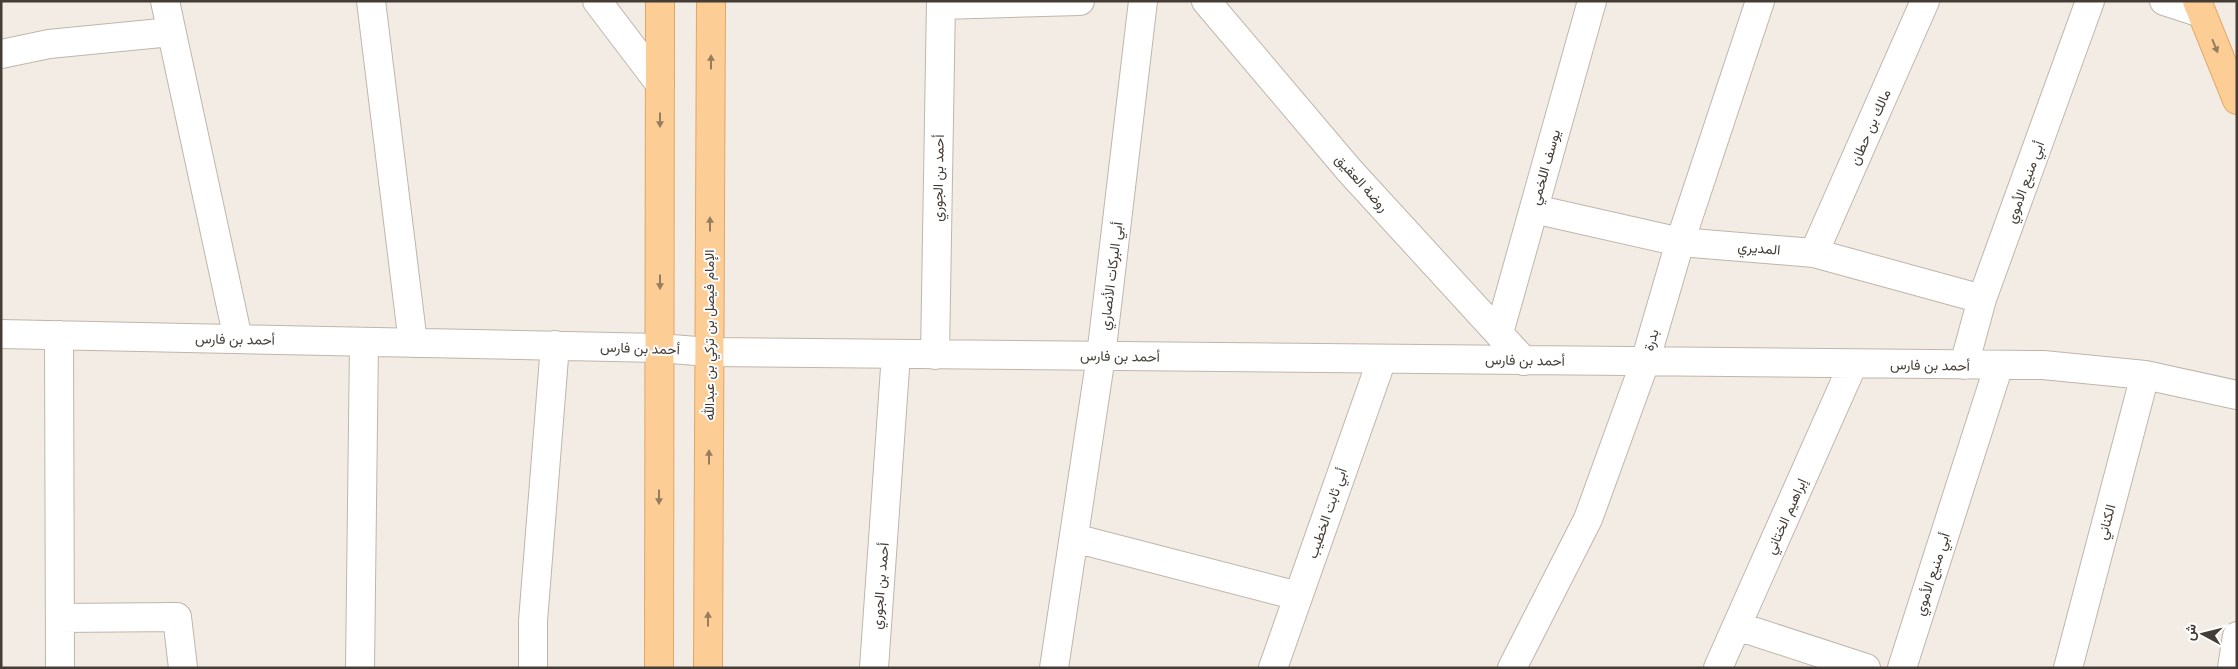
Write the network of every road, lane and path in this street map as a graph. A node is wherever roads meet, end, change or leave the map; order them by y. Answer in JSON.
{"nodes":[{"id":1,"x":165,"y":1,"type":"edge"},
{"id":2,"x":371,"y":1,"type":"edge"},
{"id":3,"x":597,"y":1,"type":"edge"},
{"id":4,"x":660,"y":1,"type":"edge"},
{"id":5,"x":711,"y":1,"type":"edge"},
{"id":6,"x":1080,"y":1,"type":"edge"},
{"id":7,"x":1143,"y":1,"type":"edge"},
{"id":8,"x":1206,"y":1,"type":"edge"},
{"id":9,"x":1592,"y":1,"type":"edge"},
{"id":10,"x":1760,"y":1,"type":"edge"},
{"id":11,"x":1925,"y":1,"type":"edge"},
{"id":12,"x":2090,"y":1,"type":"edge"},
{"id":13,"x":2164,"y":1,"type":"edge"},
{"id":14,"x":941,"y":3,"type":"edge"},
{"id":15,"x":2199,"y":7,"type":"edge"},
{"id":16,"x":172,"y":32,"type":"junction"},
{"id":17,"x":1,"y":54,"type":"edge"},
{"id":18,"x":660,"y":84,"type":"junction"},
{"id":19,"x":2237,"y":100,"type":"edge"},
{"id":20,"x":1534,"y":209,"type":"junction"},
{"id":21,"x":1680,"y":242,"type":"junction"},
{"id":22,"x":1814,"y":253,"type":"junction"},
{"id":23,"x":1982,"y":299,"type":"junction"},
{"id":24,"x":1499,"y":332,"type":"junction"},
{"id":25,"x":1,"y":334,"type":"edge"},
{"id":26,"x":59,"y":335,"type":"junction"},
{"id":27,"x":238,"y":339,"type":"junction"},
{"id":28,"x":364,"y":342,"type":"junction"},
{"id":29,"x":413,"y":343,"type":"junction"},
{"id":30,"x":555,"y":345,"type":"junction"},
{"id":31,"x":660,"y":348,"type":"junction"},
{"id":32,"x":709,"y":352,"type":"junction"},
{"id":33,"x":896,"y":354,"type":"junction"},
{"id":34,"x":935,"y":355,"type":"junction"},
{"id":35,"x":1101,"y":356,"type":"junction"},
{"id":36,"x":1382,"y":359,"type":"junction"},
{"id":37,"x":1524,"y":360,"type":"junction"},
{"id":38,"x":1645,"y":362,"type":"junction"},
{"id":39,"x":1854,"y":364,"type":"junction"},
{"id":40,"x":1964,"y":365,"type":"junction"},
{"id":41,"x":1999,"y":365,"type":"junction"},
{"id":42,"x":2145,"y":375,"type":"junction"},
{"id":43,"x":2237,"y":395,"type":"edge"},
{"id":44,"x":1074,"y":538,"type":"junction"},
{"id":45,"x":1298,"y":596,"type":"junction"},
{"id":46,"x":60,"y":618,"type":"junction"},
{"id":47,"x":1737,"y":626,"type":"junction"},
{"id":48,"x":2237,"y":636,"type":"edge"},
{"id":49,"x":1278,"y":666,"type":"edge"},
{"id":50,"x":60,"y":668,"type":"edge"},
{"id":51,"x":183,"y":668,"type":"edge"},
{"id":52,"x":360,"y":668,"type":"edge"},
{"id":53,"x":533,"y":668,"type":"edge"},
{"id":54,"x":659,"y":668,"type":"edge"},
{"id":55,"x":708,"y":668,"type":"edge"},
{"id":56,"x":874,"y":668,"type":"edge"},
{"id":57,"x":1054,"y":668,"type":"edge"},
{"id":58,"x":1512,"y":668,"type":"edge"},
{"id":59,"x":1718,"y":668,"type":"edge"},
{"id":60,"x":1866,"y":668,"type":"edge"},
{"id":61,"x":1902,"y":668,"type":"edge"},
{"id":62,"x":2068,"y":668,"type":"edge"},
{"id":63,"x":2232,"y":668,"type":"edge"}],
"edges":[{"from":1,"to":16,"type":"street"},
{"from":2,"to":29,"type":"street"},
{"from":3,"to":18,"type":"street"},
{"from":4,"to":18,"type":"main road"},
{"from":32,"to":5,"type":"main road","name":"الإمام فيصل بن تركي بن عبدالله","one_way":true},
{"from":6,"to":14,"type":"street"},
{"from":7,"to":35,"type":"street","name":"أبي البركات الأنصاري"},
{"from":8,"to":24,"type":"street","name":"روضة العقيق"},
{"from":9,"to":20,"type":"street","name":"يوسف اللخمي"},
{"from":10,"to":21,"type":"street","name":"بدرة"},
{"from":11,"to":22,"type":"street","name":"مالك بن حطان"},
{"from":12,"to":23,"type":"street","name":"أبي منيع الأموي"},
{"from":13,"to":15,"type":"street"},
{"from":14,"to":34,"type":"street","name":"أحمد بن الجوري"},
{"from":15,"to":19,"type":"main road","one_way":true},
{"from":16,"to":17,"type":"street"},
{"from":16,"to":27,"type":"street"},
{"from":18,"to":31,"type":"main road","one_way":true},
{"from":20,"to":21,"type":"street","name":"المديري"},
{"from":20,"to":24,"type":"street","name":"يوسف اللخمي"},
{"from":21,"to":22,"type":"street","name":"المديري"},
{"from":21,"to":38,"type":"street","name":"بدرة"},
{"from":22,"to":23,"type":"street","name":"المديري"},
{"from":23,"to":40,"type":"street","name":"أبي منيع الأموي"},
{"from":24,"to":37,"type":"street","name":"روضة العقيق"},
{"from":25,"to":26,"type":"street","name":"أحمد بن فارس"},
{"from":26,"to":27,"type":"street","name":"أحمد بن فارس"},
{"from":26,"to":46,"type":"street"},
{"from":27,"to":28,"type":"street","name":"أحمد بن فارس"},
{"from":28,"to":29,"type":"street","name":"أحمد بن فارس"},
{"from":28,"to":52,"type":"street"},
{"from":29,"to":30,"type":"street","name":"أحمد بن فارس"},
{"from":30,"to":31,"type":"street","name":"أحمد بن فارس"},
{"from":30,"to":53,"type":"street"},
{"from":31,"to":32,"type":"street","name":"أحمد بن فارس"},
{"from":31,"to":54,"type":"main road","one_way":true},
{"from":32,"to":33,"type":"street","name":"أحمد بن فارس"},
{"from":55,"to":32,"type":"main road","name":"الإمام فيصل بن تركي بن عبدالله","one_way":true},
{"from":33,"to":34,"type":"street","name":"أحمد بن فارس"},
{"from":33,"to":56,"type":"street","name":"أحمد بن الجوري"},
{"from":34,"to":35,"type":"street","name":"أحمد بن فارس"},
{"from":35,"to":36,"type":"street","name":"أحمد بن فارس"},
{"from":35,"to":44,"type":"street","name":"أبي البركات الأنصاري"},
{"from":36,"to":37,"type":"street","name":"أحمد بن فارس"},
{"from":36,"to":45,"type":"street","name":"أبي ثابت الخطيب"},
{"from":37,"to":38,"type":"street","name":"أحمد بن فارس"},
{"from":38,"to":39,"type":"street","name":"أحمد بن فارس"},
{"from":38,"to":58,"type":"street","name":"بدرة"},
{"from":39,"to":40,"type":"street","name":"أحمد بن فارس"},
{"from":39,"to":47,"type":"street","name":"إبراهيم الختاني"},
{"from":40,"to":41,"type":"street","name":"أحمد بن فارس"},
{"from":41,"to":42,"type":"street","name":"أحمد بن فارس"},
{"from":41,"to":61,"type":"street","name":"أبي منيع الأموي"},
{"from":42,"to":43,"type":"street","name":"أحمد بن فارس"},
{"from":42,"to":62,"type":"street","name":"الكناني"},
{"from":44,"to":45,"type":"street"},
{"from":44,"to":57,"type":"street","name":"أبي البركات الأنصاري"},
{"from":45,"to":49,"type":"street","name":"أبي ثابت الخطيب"},
{"from":46,"to":50,"type":"street"},
{"from":46,"to":51,"type":"street"},
{"from":47,"to":59,"type":"street","name":"إبراهيم الختاني"},
{"from":47,"to":60,"type":"street"},
{"from":48,"to":63,"type":"street"}]}
